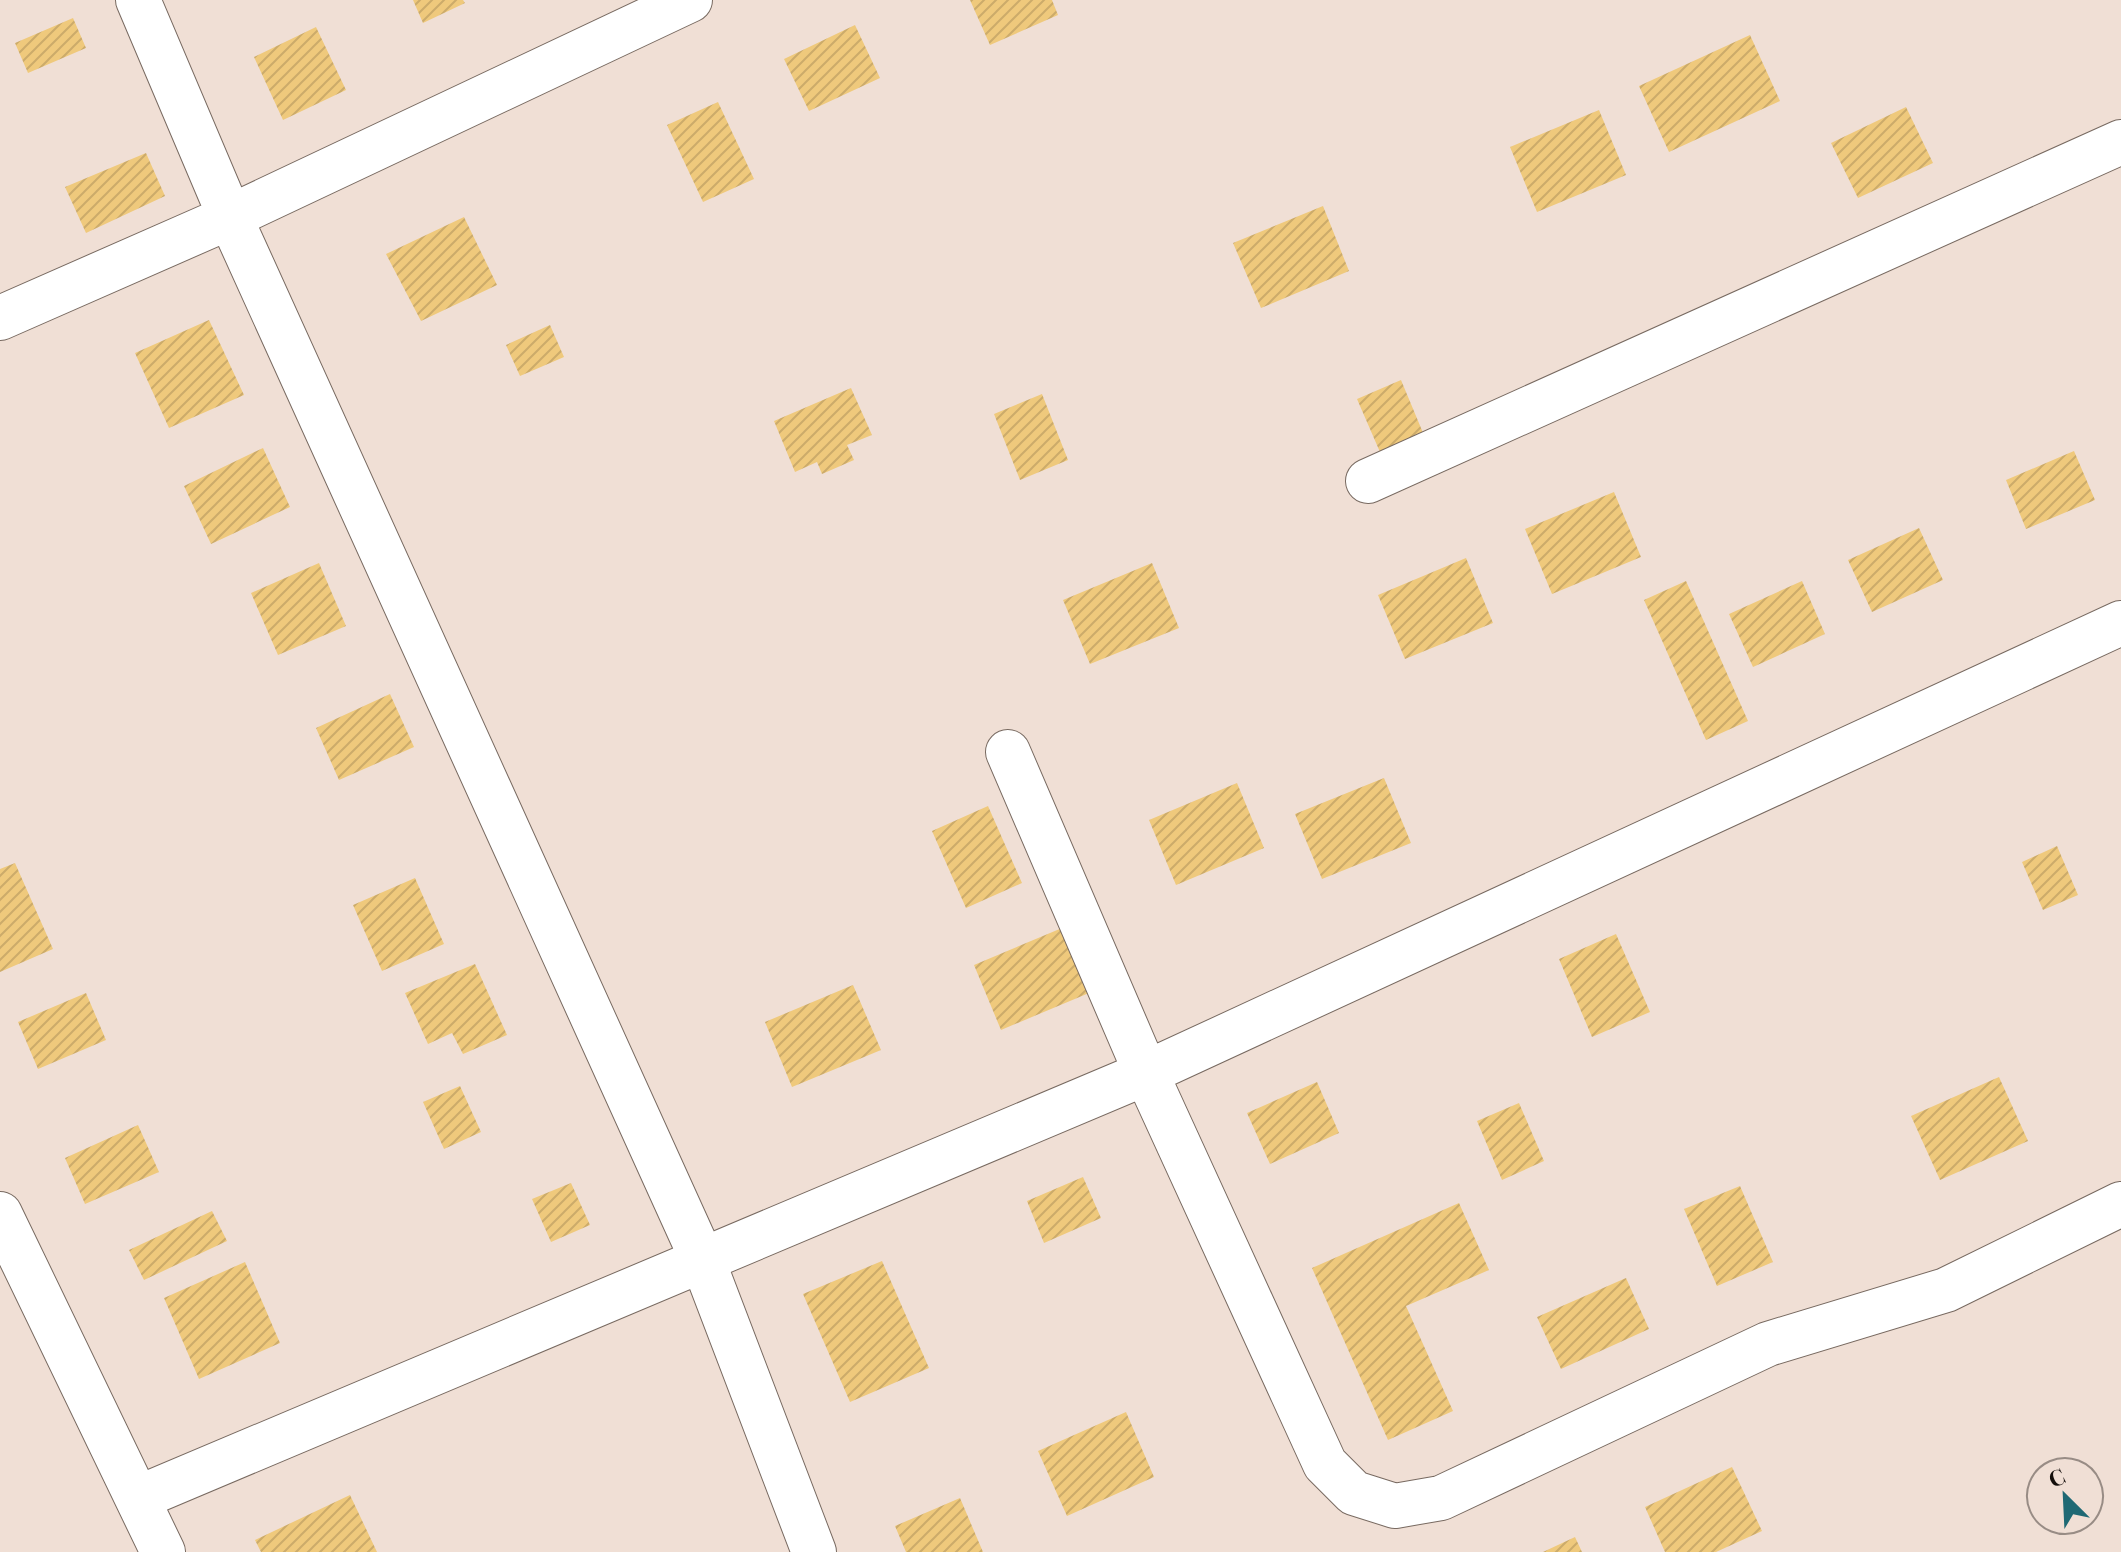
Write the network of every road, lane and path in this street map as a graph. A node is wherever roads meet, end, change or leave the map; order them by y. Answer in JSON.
{"nodes":[{"id":1,"x":138,"y":0,"type":"edge"},
{"id":2,"x":690,"y":0,"type":"edge"},
{"id":3,"x":2121,"y":142,"type":"edge"},
{"id":4,"x":230,"y":217,"type":"junction"},
{"id":5,"x":0,"y":318,"type":"edge"},
{"id":6,"x":1368,"y":481,"type":"dead end"},
{"id":7,"x":2121,"y":623,"type":"edge"},
{"id":8,"x":1008,"y":752,"type":"dead end"},
{"id":9,"x":1146,"y":1073,"type":"junction"},
{"id":10,"x":2121,"y":1204,"type":"edge"},
{"id":11,"x":4,"y":1234,"type":"edge"},
{"id":12,"x":703,"y":1261,"type":"junction"},
{"id":13,"x":138,"y":1498,"type":"junction"},
{"id":14,"x":163,"y":1552,"type":"edge"},
{"id":15,"x":814,"y":1552,"type":"edge"}],
"edges":[{"from":1,"to":4,"type":"street"},
{"from":2,"to":4,"type":"street"},
{"from":3,"to":6,"type":"street"},
{"from":4,"to":5,"type":"street"},
{"from":4,"to":12,"type":"street"},
{"from":7,"to":9,"type":"street"},
{"from":8,"to":9,"type":"street"},
{"from":9,"to":10,"type":"street"},
{"from":9,"to":12,"type":"street"},
{"from":11,"to":13,"type":"street"},
{"from":12,"to":13,"type":"street"},
{"from":12,"to":15,"type":"street"},
{"from":13,"to":14,"type":"street"}]}
